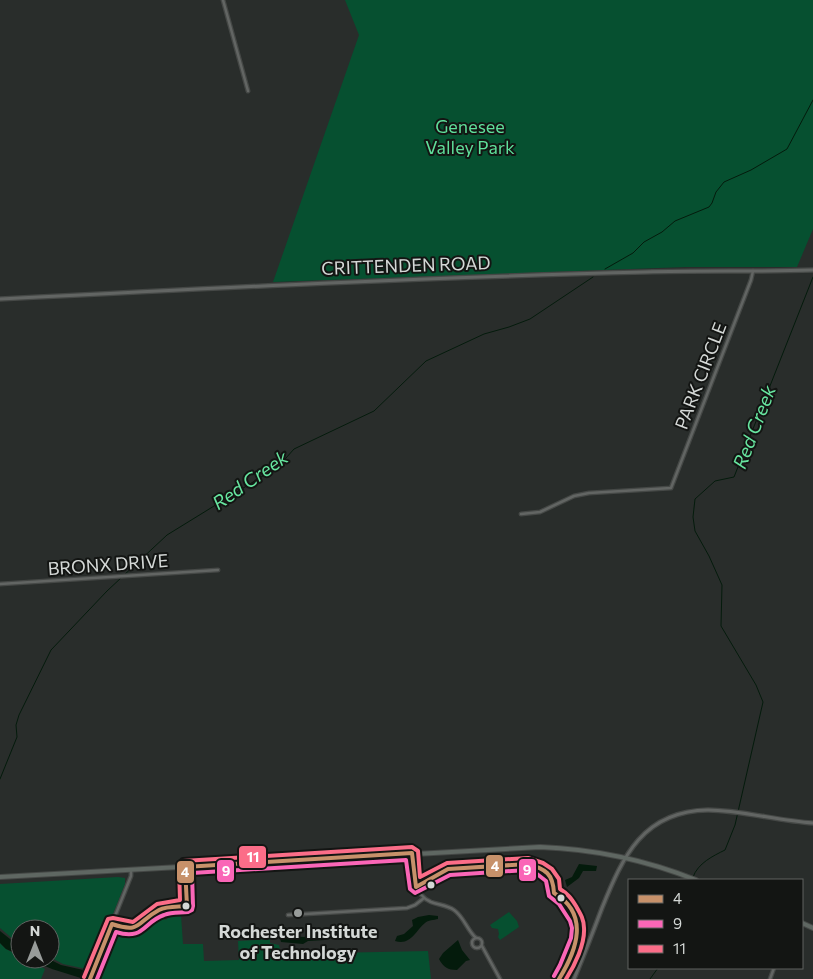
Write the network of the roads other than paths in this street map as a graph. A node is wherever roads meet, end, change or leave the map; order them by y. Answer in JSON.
{"nodes":[{"id":1,"x":223,"y":0,"type":"edge"},
{"id":2,"x":248,"y":90,"type":"dead end"},
{"id":3,"x":811,"y":270,"type":"edge"},
{"id":4,"x":753,"y":271,"type":"junction"},
{"id":5,"x":0,"y":299,"type":"edge"},
{"id":6,"x":521,"y":514,"type":"dead end"},
{"id":7,"x":218,"y":570,"type":"dead end"},
{"id":8,"x":0,"y":584,"type":"edge"},
{"id":9,"x":813,"y":823,"type":"edge"},
{"id":10,"x":412,"y":853,"type":"junction"},
{"id":11,"x":624,"y":858,"type":"junction"},
{"id":12,"x":131,"y":870,"type":"junction"},
{"id":13,"x":0,"y":877,"type":"edge"},
{"id":14,"x":693,"y":879,"type":"edge"},
{"id":15,"x":424,"y":898,"type":"junction"},
{"id":16,"x":288,"y":915,"type":"dead end"},
{"id":17,"x":475,"y":939,"type":"junction"},
{"id":18,"x":480,"y":947,"type":"junction"},
{"id":19,"x":90,"y":979,"type":"edge"},
{"id":20,"x":500,"y":979,"type":"edge"},
{"id":21,"x":574,"y":979,"type":"edge"}],
"edges":[{"from":1,"to":2,"type":"street"},
{"from":3,"to":4,"type":"street","name":"CRITTENDEN ROAD"},
{"from":4,"to":5,"type":"street","name":"CRITTENDEN ROAD"},
{"from":4,"to":6,"type":"street","name":"PARK CIRCLE"},
{"from":7,"to":8,"type":"street","name":"BRONX DRIVE"},
{"from":9,"to":11,"type":"street"},
{"from":10,"to":11,"type":"main road"},
{"from":10,"to":12,"type":"main road"},
{"from":10,"to":15,"type":"street"},
{"from":11,"to":14,"type":"main road"},
{"from":11,"to":21,"type":"street"},
{"from":12,"to":13,"type":"main road"},
{"from":12,"to":19,"type":"street"},
{"from":15,"to":16,"type":"street"},
{"from":15,"to":17,"type":"street"},
{"from":17,"to":18,"type":"street"},
{"from":17,"to":18,"type":"street"},
{"from":18,"to":20,"type":"street"}]}
